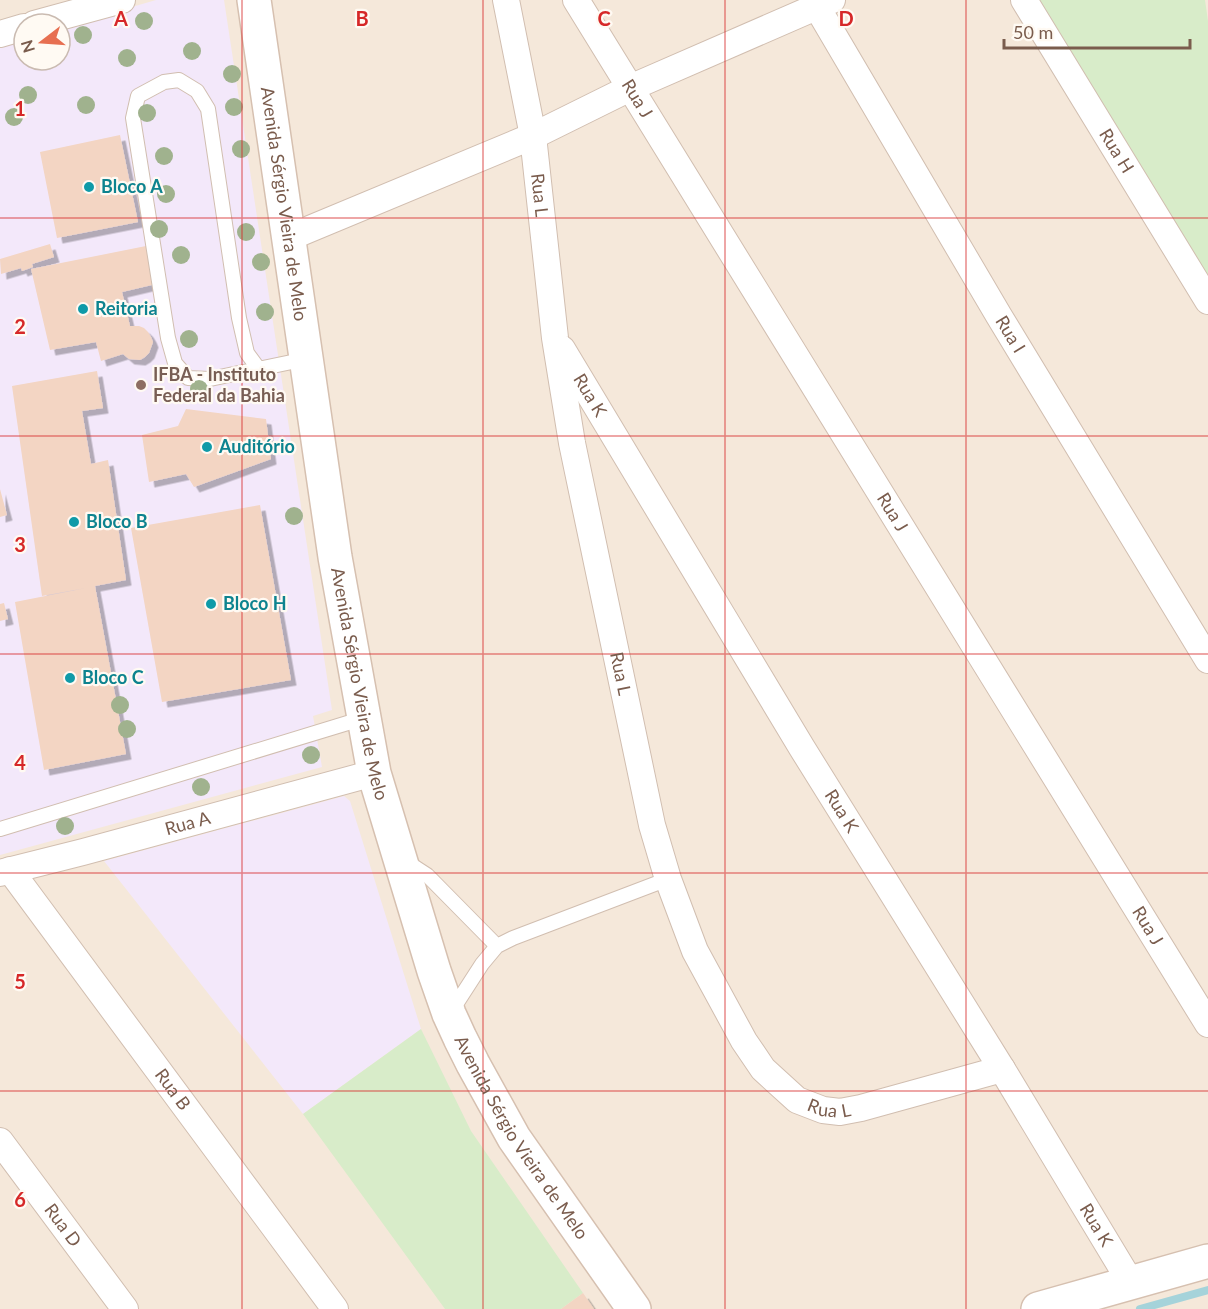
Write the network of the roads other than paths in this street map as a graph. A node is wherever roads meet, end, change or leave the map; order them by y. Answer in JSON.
{"nodes":[{"id":1,"x":122,"y":0,"type":"edge"},
{"id":2,"x":254,"y":0,"type":"edge"},
{"id":3,"x":506,"y":0,"type":"edge"},
{"id":4,"x":576,"y":0,"type":"edge"},
{"id":5,"x":1024,"y":0,"type":"edge"},
{"id":6,"x":824,"y":3,"type":"edge"},
{"id":7,"x":79,"y":6,"type":"edge"},
{"id":8,"x":64,"y":12,"type":"edge"},
{"id":9,"x":630,"y":88,"type":"junction"},
{"id":10,"x":533,"y":136,"type":"junction"},
{"id":11,"x":288,"y":238,"type":"junction"},
{"id":12,"x":1208,"y":301,"type":"edge"},
{"id":13,"x":555,"y":339,"type":"junction"},
{"id":14,"x":306,"y":359,"type":"junction"},
{"id":15,"x":258,"y":369,"type":"junction"},
{"id":16,"x":1208,"y":660,"type":"edge"},
{"id":17,"x":364,"y":718,"type":"junction"},
{"id":18,"x":374,"y":773,"type":"junction"},
{"id":19,"x":0,"y":829,"type":"edge"},
{"id":20,"x":400,"y":857,"type":"junction"},
{"id":21,"x":5,"y":871,"type":"edge"},
{"id":22,"x":668,"y":879,"type":"junction"},
{"id":23,"x":497,"y":946,"type":"junction"},
{"id":24,"x":449,"y":1014,"type":"junction"},
{"id":25,"x":1208,"y":1024,"type":"edge"},
{"id":26,"x":1002,"y":1069,"type":"junction"},
{"id":27,"x":0,"y":1141,"type":"edge"},
{"id":28,"x":1208,"y":1260,"type":"edge"},
{"id":29,"x":1131,"y":1283,"type":"junction"},
{"id":30,"x":125,"y":1309,"type":"edge"},
{"id":31,"x":335,"y":1309,"type":"edge"},
{"id":32,"x":634,"y":1309,"type":"edge"},
{"id":33,"x":1038,"y":1309,"type":"edge"}],
"edges":[{"from":1,"to":7,"type":"street"},
{"from":2,"to":11,"type":"street","name":"Avenida Sérgio Vieira de Melo"},
{"from":3,"to":10,"type":"street","name":"Rua L"},
{"from":4,"to":9,"type":"street","name":"Rua J"},
{"from":5,"to":12,"type":"street","name":"Rua H"},
{"from":6,"to":9,"type":"street"},
{"from":6,"to":16,"type":"street","name":"Rua I"},
{"from":7,"to":8,"type":"street"},
{"from":9,"to":10,"type":"street"},
{"from":9,"to":25,"type":"street","name":"Rua J"},
{"from":10,"to":11,"type":"street"},
{"from":10,"to":13,"type":"street","name":"Rua L"},
{"from":11,"to":14,"type":"street","name":"Avenida Sérgio Vieira de Melo"},
{"from":13,"to":22,"type":"street","name":"Rua L"},
{"from":13,"to":26,"type":"street","name":"Rua K"},
{"from":14,"to":15,"type":"lane"},
{"from":14,"to":17,"type":"street","name":"Avenida Sérgio Vieira de Melo"},
{"from":15,"to":15,"type":"lane"},
{"from":17,"to":18,"type":"street","name":"Avenida Sérgio Vieira de Melo"},
{"from":17,"to":19,"type":"lane"},
{"from":18,"to":20,"type":"street","name":"Avenida Sérgio Vieira de Melo"},
{"from":18,"to":21,"type":"street","name":"Rua A"},
{"from":20,"to":23,"type":"lane"},
{"from":20,"to":24,"type":"street","name":"Avenida Sérgio Vieira de Melo"},
{"from":21,"to":31,"type":"street","name":"Rua B"},
{"from":22,"to":23,"type":"lane"},
{"from":22,"to":26,"type":"street","name":"Rua L"},
{"from":23,"to":24,"type":"lane"},
{"from":24,"to":32,"type":"street","name":"Avenida Sérgio Vieira de Melo"},
{"from":26,"to":29,"type":"street","name":"Rua K"},
{"from":27,"to":30,"type":"street","name":"Rua D"},
{"from":28,"to":29,"type":"street"},
{"from":29,"to":33,"type":"street"}]}
